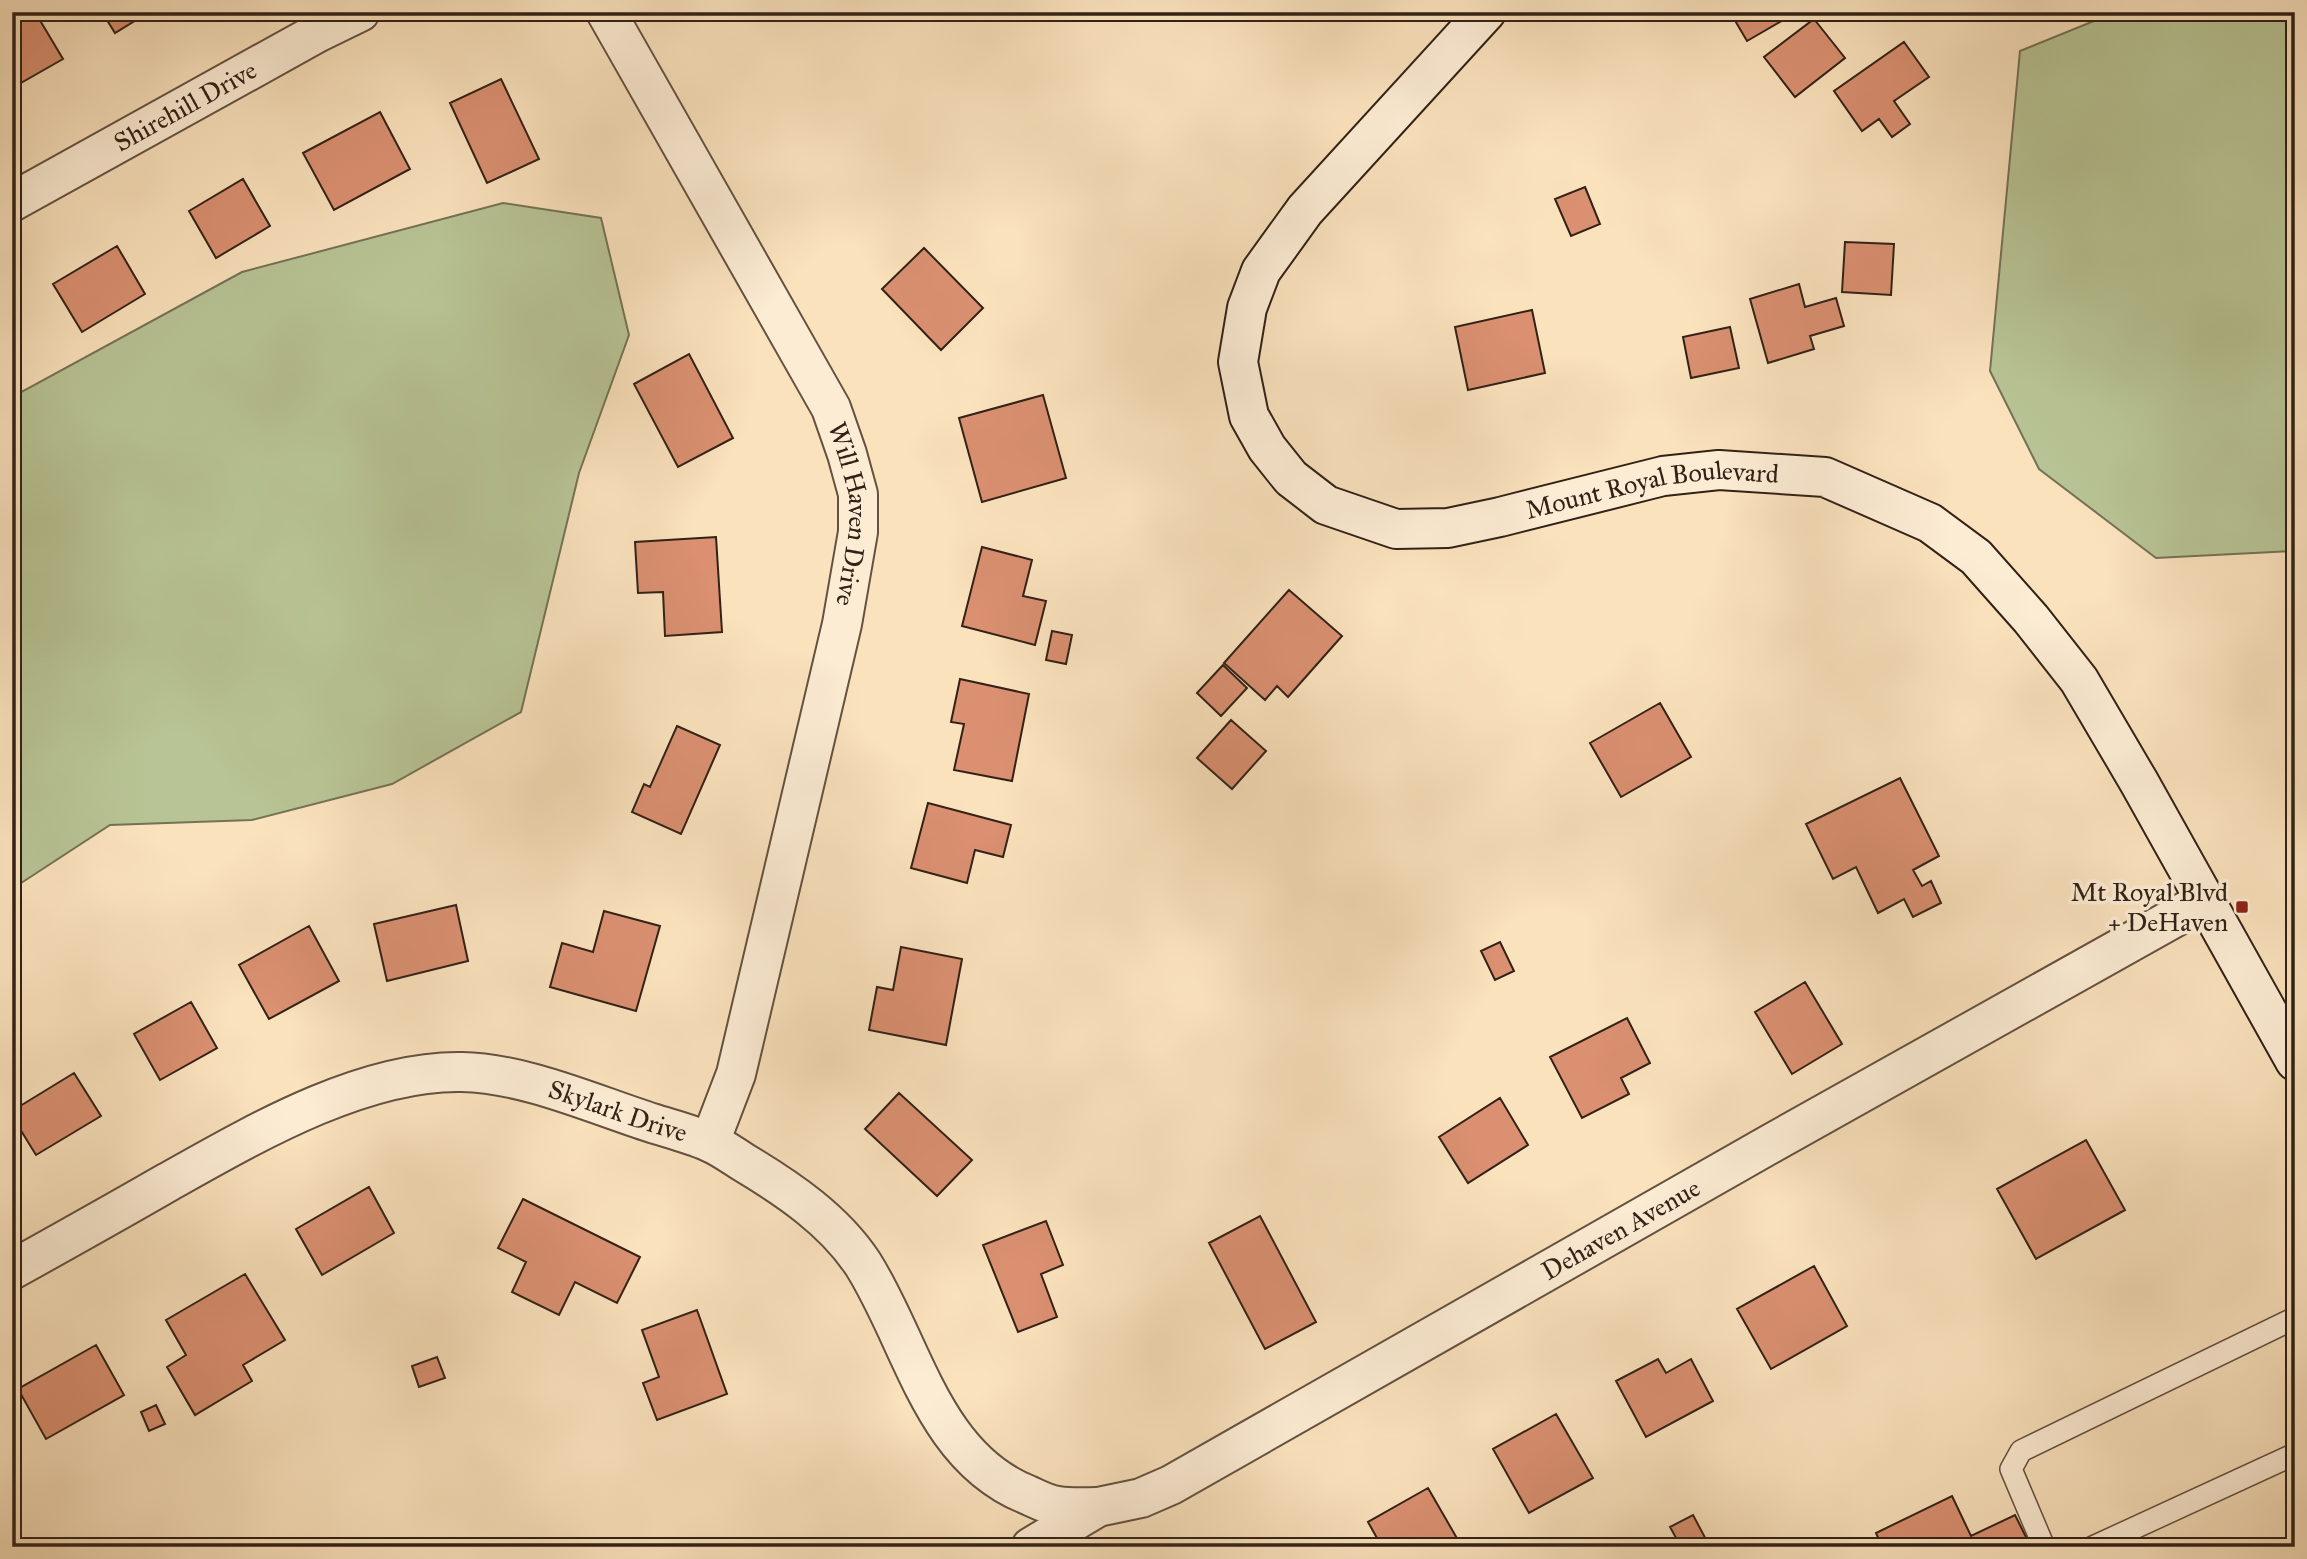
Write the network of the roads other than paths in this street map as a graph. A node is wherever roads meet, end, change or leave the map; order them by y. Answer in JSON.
{"nodes":[{"id":1,"x":360,"y":12,"type":"edge"},
{"id":2,"x":606,"y":12,"type":"edge"},
{"id":3,"x":1486,"y":12,"type":"edge"},
{"id":4,"x":12,"y":202,"type":"edge"},
{"id":5,"x":2206,"y":900,"type":"junction"},
{"id":6,"x":2295,"y":1061,"type":"edge"},
{"id":7,"x":710,"y":1142,"type":"junction"},
{"id":8,"x":12,"y":1270,"type":"edge"},
{"id":9,"x":2295,"y":1318,"type":"edge"},
{"id":10,"x":2295,"y":1454,"type":"edge"},
{"id":11,"x":1098,"y":1507,"type":"junction"},
{"id":12,"x":1031,"y":1547,"type":"edge"},
{"id":13,"x":2044,"y":1547,"type":"edge"},
{"id":14,"x":2093,"y":1547,"type":"edge"}],
"edges":[{"from":1,"to":4,"type":"street","name":"Shirehill Drive"},
{"from":2,"to":7,"type":"street","name":"Will Haven Drive"},
{"from":3,"to":5,"type":"street","name":"Mount Royal Boulevard"},
{"from":5,"to":6,"type":"street","name":"Mount Royal Boulevard"},
{"from":5,"to":11,"type":"street","name":"Dehaven Avenue"},
{"from":7,"to":8,"type":"street","name":"Skylark Drive"},
{"from":7,"to":11,"type":"street","name":"Skylark Drive"},
{"from":9,"to":13,"type":"lane"},
{"from":10,"to":14,"type":"lane"},
{"from":11,"to":12,"type":"street","name":"Dehaven Avenue"}]}
